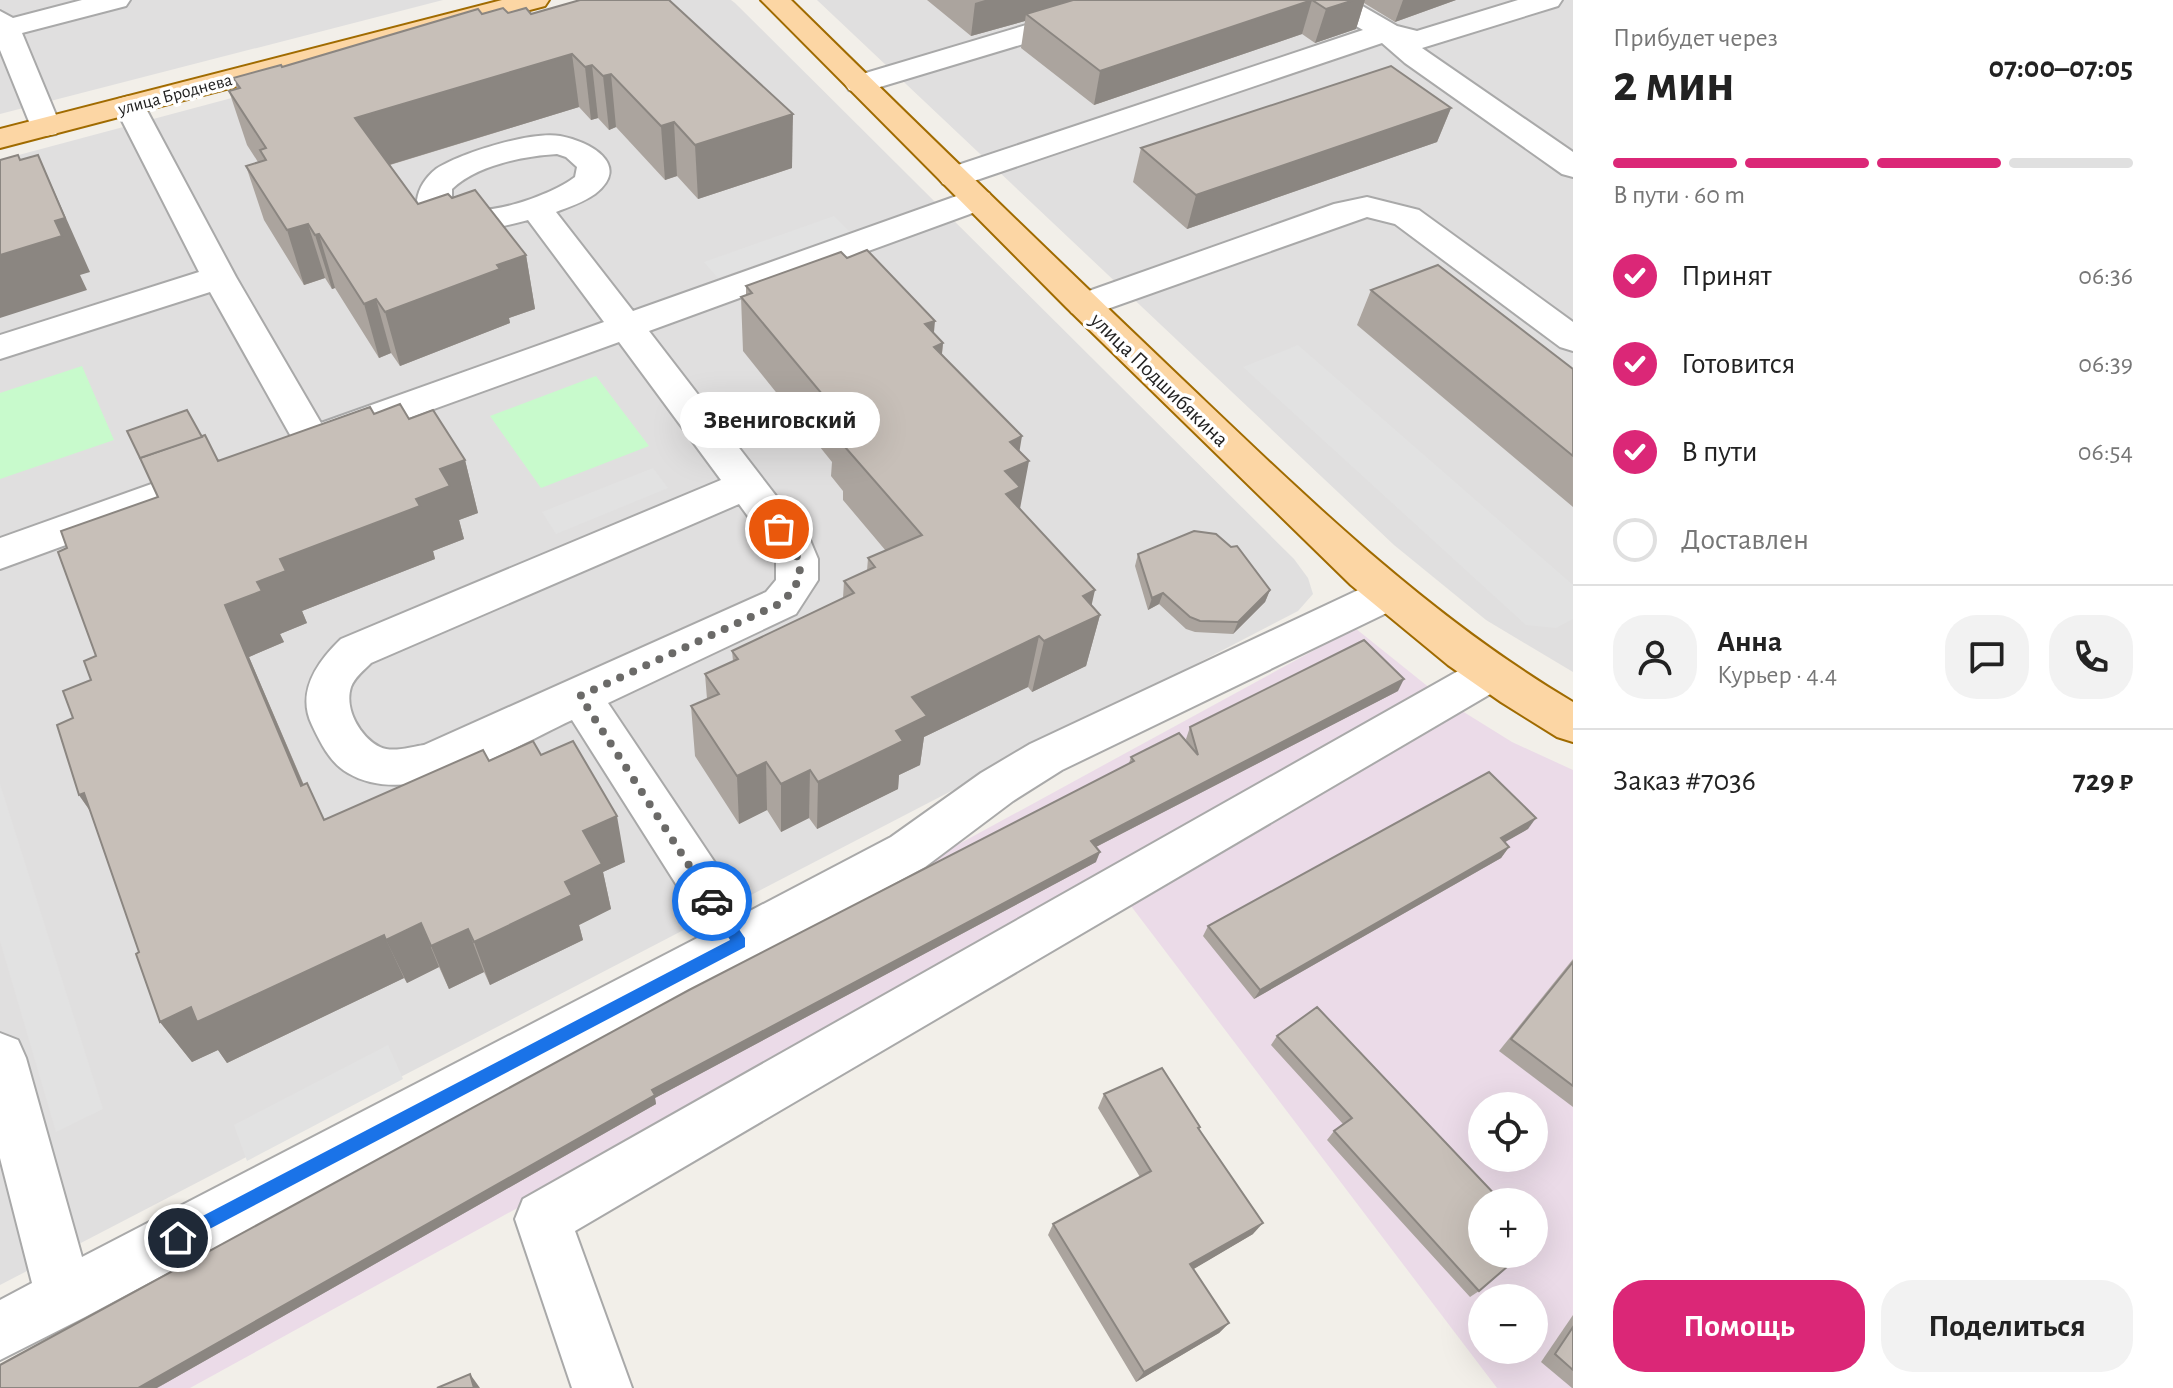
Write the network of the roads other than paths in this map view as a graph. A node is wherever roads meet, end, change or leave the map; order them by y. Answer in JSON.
{"nodes":[{"id":1,"x":116,"y":0,"type":"edge"},
{"id":2,"x":535,"y":0,"type":"edge"},
{"id":3,"x":775,"y":0,"type":"edge"},
{"id":4,"x":1331,"y":0,"type":"edge"},
{"id":5,"x":1548,"y":0,"type":"edge"},
{"id":6,"x":1105,"y":10,"type":"edge"},
{"id":7,"x":3,"y":24,"type":"edge"},
{"id":8,"x":1387,"y":32,"type":"junction"},
{"id":9,"x":860,"y":84,"type":"junction"},
{"id":10,"x":129,"y":105,"type":"junction"},
{"id":11,"x":45,"y":127,"type":"junction"},
{"id":12,"x":0,"y":139,"type":"edge"},
{"id":13,"x":1573,"y":167,"type":"edge"},
{"id":14,"x":966,"y":189,"type":"junction"},
{"id":15,"x":535,"y":206,"type":"dead end"},
{"id":16,"x":219,"y":277,"type":"junction"},
{"id":17,"x":1084,"y":305,"type":"junction"},
{"id":18,"x":626,"y":327,"type":"junction"},
{"id":19,"x":1573,"y":339,"type":"edge"},
{"id":20,"x":0,"y":347,"type":"edge"},
{"id":21,"x":282,"y":451,"type":"junction"},
{"id":22,"x":747,"y":485,"type":"junction"},
{"id":23,"x":0,"y":554,"type":"edge"},
{"id":24,"x":1386,"y":595,"type":"junction"},
{"id":25,"x":1489,"y":674,"type":"junction"},
{"id":26,"x":580,"y":696,"type":"junction"},
{"id":27,"x":1573,"y":724,"type":"edge"},
{"id":28,"x":740,"y":942,"type":"junction"},
{"id":29,"x":0,"y":1058,"type":"edge"},
{"id":30,"x":65,"y":1297,"type":"junction"},
{"id":31,"x":0,"y":1331,"type":"edge"},
{"id":32,"x":602,"y":1388,"type":"edge"}],
"edges":[{"from":1,"to":7,"type":"street"},
{"from":2,"to":10,"type":"main road","name":"улица Броднева"},
{"from":3,"to":9,"type":"main road","name":"улица Подшибякина"},
{"from":4,"to":8,"type":"street"},
{"from":5,"to":8,"type":"street"},
{"from":6,"to":9,"type":"street"},
{"from":7,"to":11,"type":"street"},
{"from":8,"to":13,"type":"street"},
{"from":8,"to":14,"type":"street"},
{"from":9,"to":14,"type":"main road","name":"улица Подшибякина"},
{"from":10,"to":11,"type":"main road","name":"улица Броднева"},
{"from":10,"to":16,"type":"street"},
{"from":11,"to":12,"type":"main road","name":"улица Броднева"},
{"from":14,"to":17,"type":"main road","name":"улица Подшибякина"},
{"from":14,"to":18,"type":"street"},
{"from":15,"to":18,"type":"street"},
{"from":16,"to":20,"type":"street"},
{"from":16,"to":21,"type":"street"},
{"from":17,"to":19,"type":"street"},
{"from":17,"to":24,"type":"main road","name":"улица Подшибякина"},
{"from":18,"to":21,"type":"street"},
{"from":18,"to":22,"type":"street"},
{"from":21,"to":23,"type":"street"},
{"from":22,"to":26,"type":"street"},
{"from":22,"to":26,"type":"street"},
{"from":24,"to":25,"type":"main road","name":"улица Подшибякина"},
{"from":24,"to":28,"type":"street"},
{"from":25,"to":27,"type":"main road","name":"улица Подшибякина"},
{"from":25,"to":32,"type":"street"},
{"from":26,"to":28,"type":"street"},
{"from":28,"to":30,"type":"street"},
{"from":29,"to":30,"type":"street"},
{"from":30,"to":31,"type":"street"}]}
